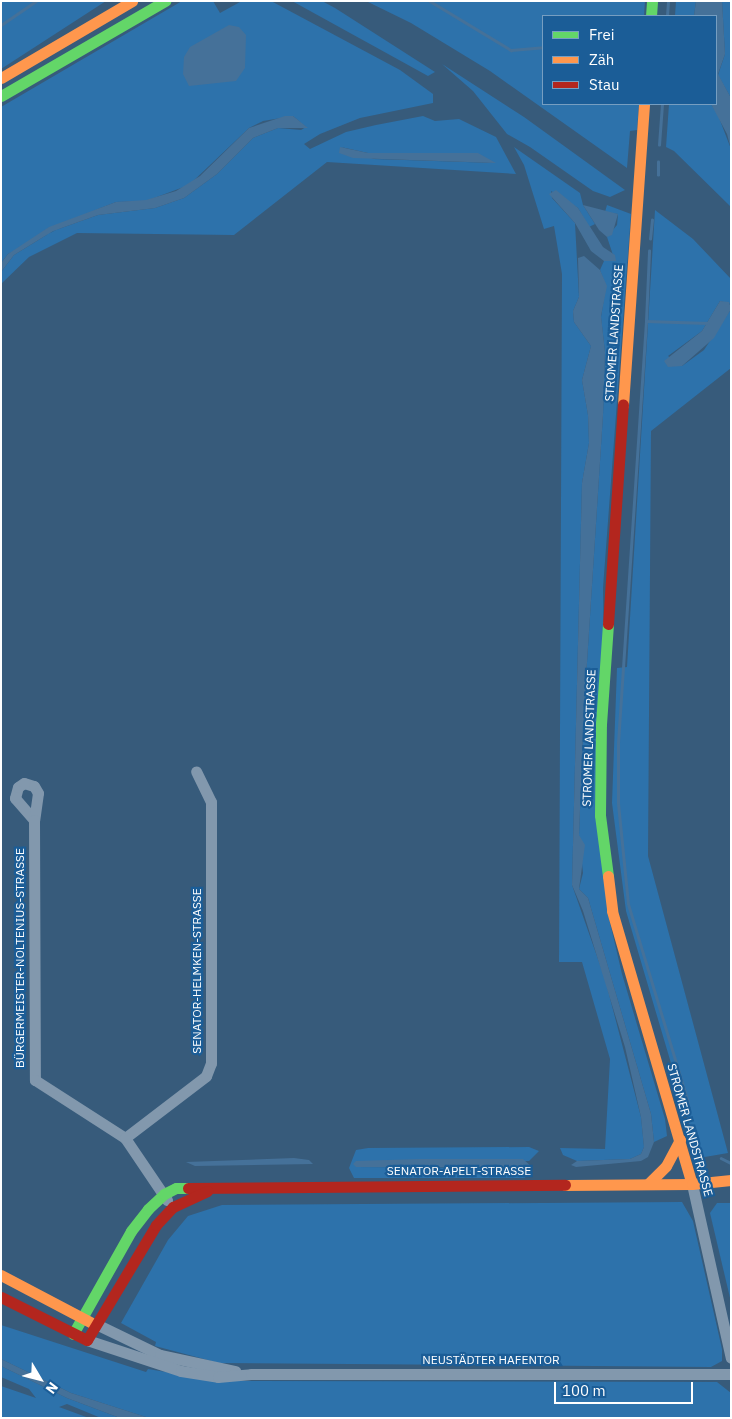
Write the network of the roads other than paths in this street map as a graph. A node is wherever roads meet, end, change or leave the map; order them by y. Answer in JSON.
{"nodes":[{"id":1,"x":132,"y":1,"type":"edge"},
{"id":2,"x":165,"y":1,"type":"edge"},
{"id":3,"x":652,"y":1,"type":"edge"},
{"id":4,"x":651,"y":15,"type":"edge"},
{"id":5,"x":1,"y":78,"type":"edge"},
{"id":6,"x":1,"y":96,"type":"edge"},
{"id":7,"x":644,"y":105,"type":"edge"},
{"id":8,"x":196,"y":771,"type":"dead end"},
{"id":9,"x":34,"y":820,"type":"dead end"},
{"id":10,"x":124,"y":1138,"type":"junction"},
{"id":11,"x":680,"y":1140,"type":"junction"},
{"id":12,"x":731,"y":1180,"type":"edge"},
{"id":13,"x":648,"y":1184,"type":"junction"},
{"id":14,"x":692,"y":1184,"type":"junction"},
{"id":15,"x":225,"y":1186,"type":"junction"},
{"id":16,"x":731,"y":1190,"type":"edge"},
{"id":17,"x":164,"y":1194,"type":"junction"},
{"id":18,"x":173,"y":1207,"type":"junction"},
{"id":19,"x":1,"y":1275,"type":"edge"},
{"id":20,"x":1,"y":1297,"type":"edge"},
{"id":21,"x":82,"y":1318,"type":"junction"},
{"id":22,"x":96,"y":1324,"type":"junction"},
{"id":23,"x":73,"y":1334,"type":"junction"},
{"id":24,"x":87,"y":1340,"type":"junction"},
{"id":25,"x":731,"y":1358,"type":"edge"},
{"id":26,"x":251,"y":1374,"type":"junction"},
{"id":27,"x":731,"y":1374,"type":"edge"}],
"edges":[{"from":1,"to":5,"type":"main road"},
{"from":2,"to":6,"type":"main road"},
{"from":3,"to":4,"type":"main road"},
{"from":7,"to":11,"type":"main road","name":"STROMER LANDSTRASSE"},
{"from":8,"to":10,"type":"street","name":"SENATOR-HELMKEN-STRASSE"},
{"from":9,"to":10,"type":"street","name":"BÜRGERMEISTER-NOLTENIUS-STRASSE"},
{"from":10,"to":17,"type":"street"},
{"from":11,"to":13,"type":"main road"},
{"from":11,"to":14,"type":"main road","name":"STROMER LANDSTRASSE"},
{"from":12,"to":14,"type":"main road","name":"SENATOR-APELT-STRASSE"},
{"from":13,"to":14,"type":"main road","name":"SENATOR-APELT-STRASSE"},
{"from":13,"to":15,"type":"main road","name":"SENATOR-APELT-STRASSE"},
{"from":14,"to":16,"type":"main road","name":"SENATOR-APELT-STRASSE"},
{"from":14,"to":25,"type":"street","name":"STROMER LANDSTRASSE"},
{"from":15,"to":17,"type":"main road","name":"SENATOR-APELT-STRASSE"},
{"from":15,"to":18,"type":"main road","name":"SENATOR-APELT-STRASSE"},
{"from":17,"to":18,"type":"street"},
{"from":17,"to":21,"type":"main road"},
{"from":18,"to":22,"type":"main road","name":"SENATOR-APELT-STRASSE"},
{"from":19,"to":21,"type":"main road"},
{"from":20,"to":23,"type":"main road"},
{"from":21,"to":22,"type":"main road"},
{"from":21,"to":23,"type":"main road"},
{"from":22,"to":24,"type":"main road","name":"SENATOR-APELT-STRASSE"},
{"from":22,"to":26,"type":"street","name":"NEUSTÄDTER HAFENTOR"},
{"from":23,"to":24,"type":"main road"},
{"from":24,"to":26,"type":"street","name":"NEUSTÄDTER HAFENTOR"},
{"from":26,"to":27,"type":"street","name":"NEUSTÄDTER HAFENTOR"}]}
